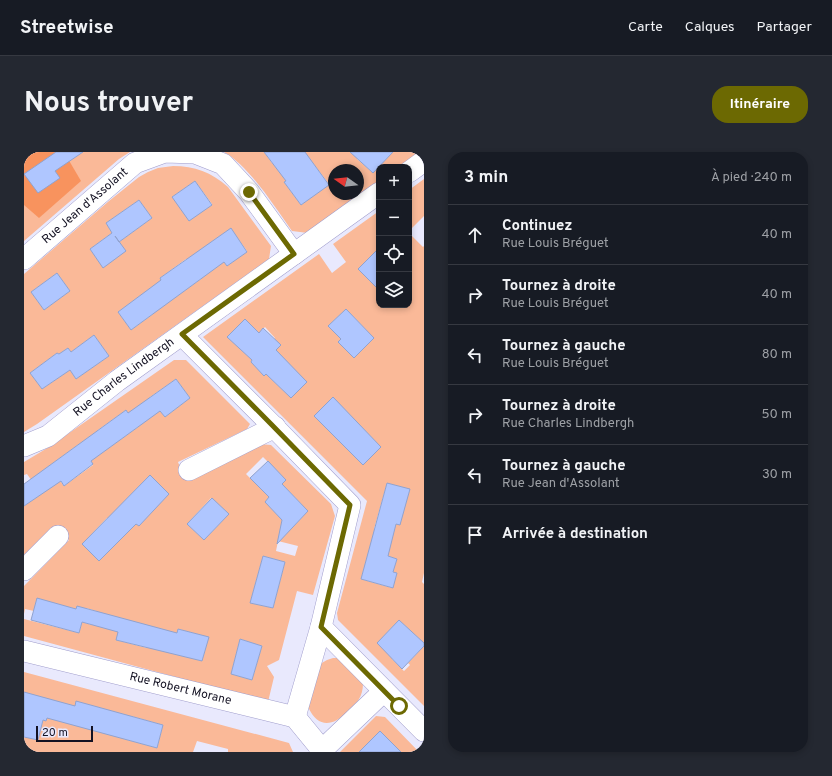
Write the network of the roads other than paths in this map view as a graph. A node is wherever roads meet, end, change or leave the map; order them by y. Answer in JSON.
{"nodes":[{"id":1,"x":424,"y":161,"type":"edge"},
{"id":2,"x":412,"y":170,"type":"edge"},
{"id":3,"x":376,"y":195,"type":"edge"},
{"id":4,"x":294,"y":254,"type":"junction"},
{"id":5,"x":24,"y":259,"type":"edge"},
{"id":6,"x":182,"y":334,"type":"junction"},
{"id":7,"x":275,"y":428,"type":"junction"},
{"id":8,"x":24,"y":446,"type":"edge"},
{"id":9,"x":189,"y":470,"type":"dead end"},
{"id":10,"x":58,"y":536,"type":"dead end"},
{"id":11,"x":24,"y":570,"type":"edge"},
{"id":12,"x":321,"y":627,"type":"junction"},
{"id":13,"x":24,"y":651,"type":"edge"},
{"id":14,"x":384,"y":691,"type":"junction"},
{"id":15,"x":295,"y":717,"type":"junction"},
{"id":16,"x":424,"y":731,"type":"edge"},
{"id":17,"x":321,"y":751,"type":"edge"}],
"edges":[{"from":1,"to":2,"type":"street"},
{"from":3,"to":4,"type":"street","name":"Rue Charles Lindbergh"},
{"from":4,"to":5,"type":"street","name":"Rue Jean d'Assolant"},
{"from":4,"to":6,"type":"street","name":"Rue Charles Lindbergh"},
{"from":6,"to":7,"type":"street"},
{"from":6,"to":8,"type":"street","name":"Rue Charles Lindbergh"},
{"from":7,"to":9,"type":"street"},
{"from":7,"to":12,"type":"street"},
{"from":10,"to":11,"type":"street"},
{"from":12,"to":14,"type":"street"},
{"from":12,"to":15,"type":"street"},
{"from":13,"to":15,"type":"street","name":"Rue Robert Morane"},
{"from":14,"to":16,"type":"street"},
{"from":14,"to":17,"type":"street"},
{"from":15,"to":17,"type":"street"}]}
